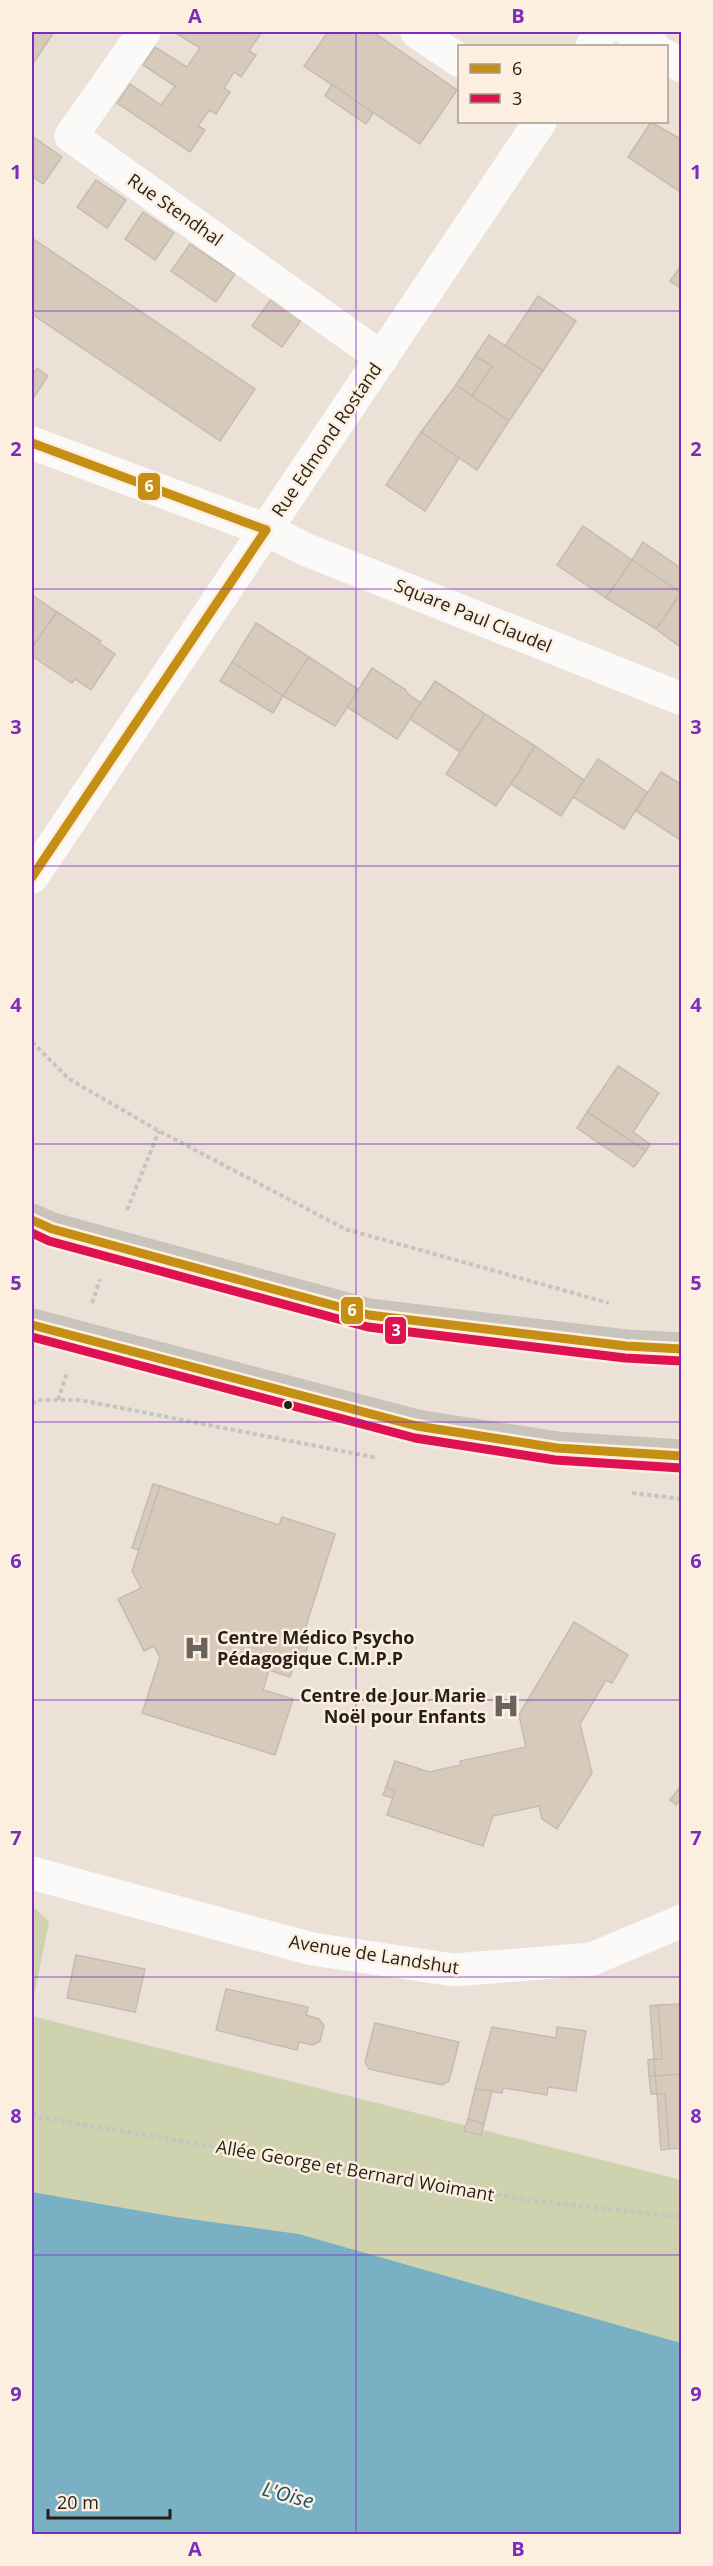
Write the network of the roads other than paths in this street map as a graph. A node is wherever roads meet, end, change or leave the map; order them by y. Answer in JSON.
{"nodes":[{"id":1,"x":144,"y":32,"type":"edge"},
{"id":2,"x":417,"y":32,"type":"edge"},
{"id":3,"x":602,"y":32,"type":"edge"},
{"id":4,"x":630,"y":32,"type":"edge"},
{"id":5,"x":593,"y":45,"type":"edge"},
{"id":6,"x":651,"y":45,"type":"edge"},
{"id":7,"x":668,"y":57,"type":"edge"},
{"id":8,"x":458,"y":60,"type":"edge"},
{"id":9,"x":681,"y":66,"type":"edge"},
{"id":10,"x":539,"y":123,"type":"edge"},
{"id":11,"x":382,"y":358,"type":"junction"},
{"id":12,"x":32,"y":444,"type":"edge"},
{"id":13,"x":266,"y":530,"type":"junction"},
{"id":14,"x":681,"y":699,"type":"edge"},
{"id":15,"x":32,"y":877,"type":"edge"},
{"id":16,"x":32,"y":1220,"type":"edge"},
{"id":17,"x":32,"y":1325,"type":"edge"},
{"id":18,"x":681,"y":1348,"type":"edge"},
{"id":19,"x":681,"y":1456,"type":"edge"},
{"id":20,"x":32,"y":1872,"type":"edge"},
{"id":21,"x":681,"y":1921,"type":"edge"}],
"edges":[{"from":1,"to":11,"type":"street","name":"Rue Stendhal"},
{"from":2,"to":8,"type":"street"},
{"from":3,"to":5,"type":"street"},
{"from":4,"to":6,"type":"street"},
{"from":7,"to":9,"type":"street"},
{"from":10,"to":11,"type":"street","name":"Rue Edmond Rostand"},
{"from":11,"to":13,"type":"street","name":"Rue Edmond Rostand"},
{"from":12,"to":13,"type":"street","name":"Square Paul Claudel"},
{"from":13,"to":14,"type":"street","name":"Square Paul Claudel"},
{"from":13,"to":15,"type":"street","name":"Rue Edmond Rostand"},
{"from":16,"to":18,"type":"main road"},
{"from":17,"to":19,"type":"main road"},
{"from":20,"to":21,"type":"street","name":"Avenue de Landshut"}]}
